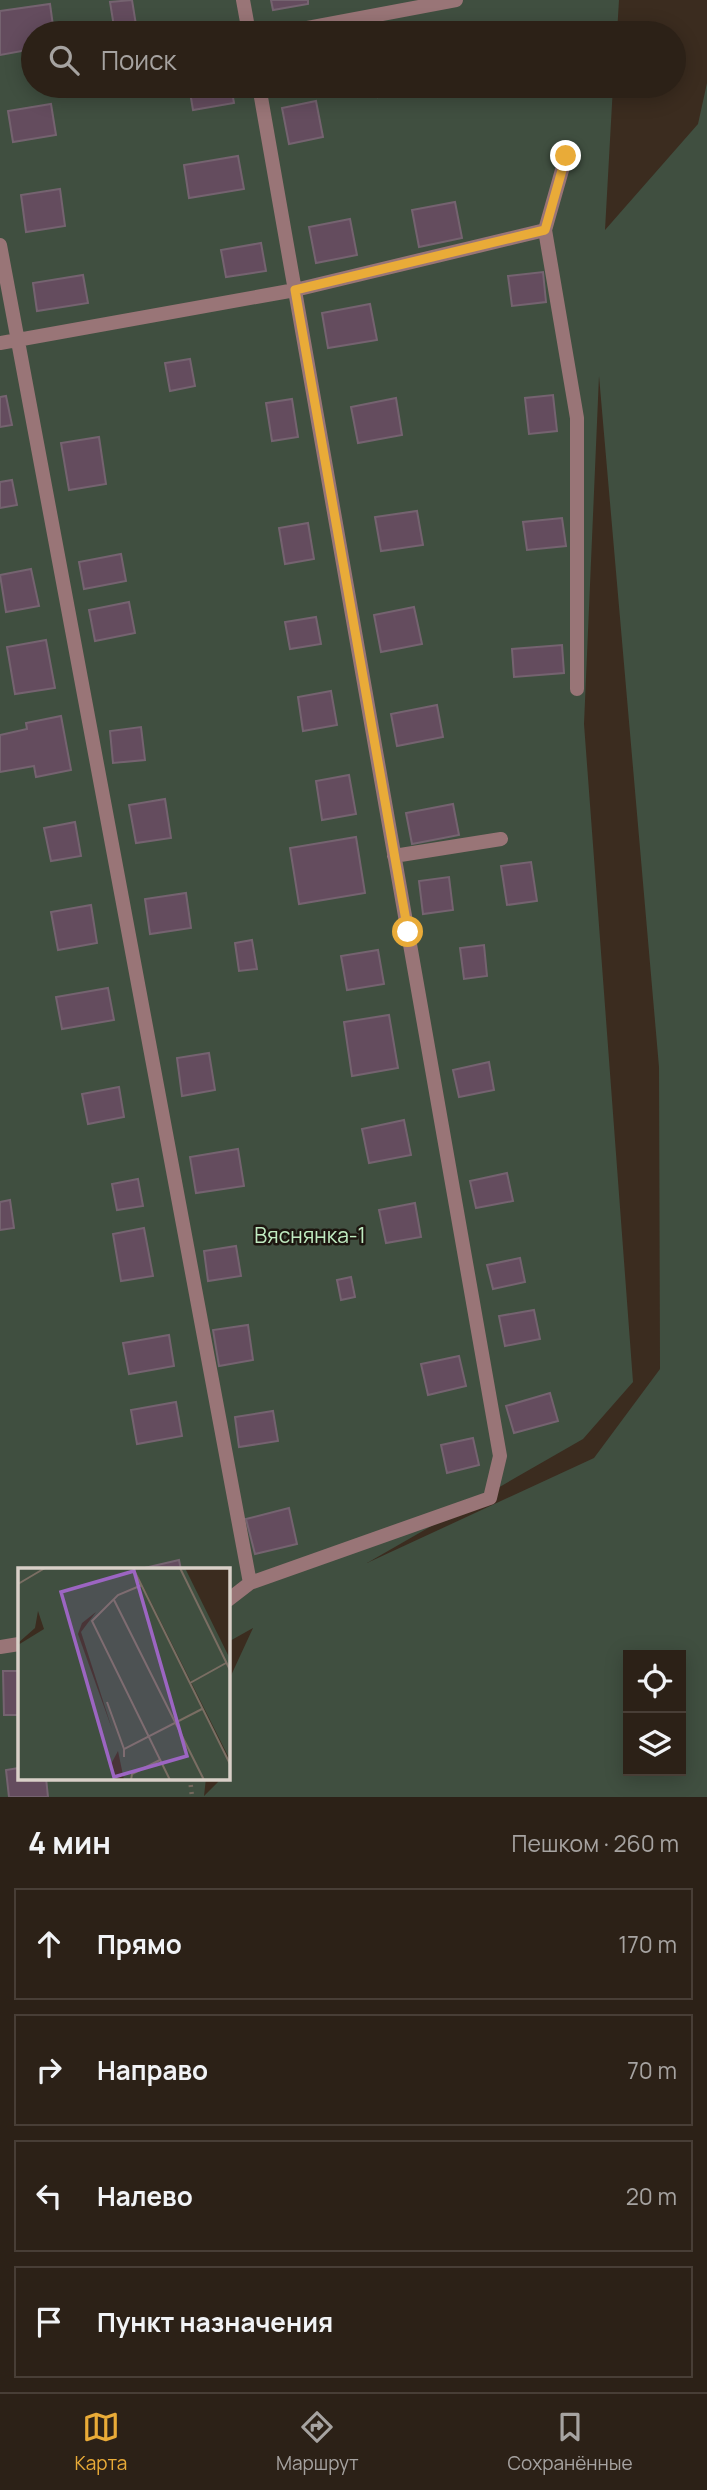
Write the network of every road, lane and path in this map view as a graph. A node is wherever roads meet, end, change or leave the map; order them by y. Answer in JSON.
{"nodes":[{"id":1,"x":243,"y":0,"type":"edge"},
{"id":2,"x":456,"y":0,"type":"edge"},
{"id":3,"x":247,"y":21,"type":"edge"},
{"id":4,"x":345,"y":21,"type":"edge"},
{"id":5,"x":261,"y":98,"type":"edge"},
{"id":6,"x":566,"y":156,"type":"dead end"},
{"id":7,"x":545,"y":230,"type":"junction"},
{"id":8,"x":0,"y":245,"type":"edge"},
{"id":9,"x":295,"y":290,"type":"junction"},
{"id":10,"x":17,"y":340,"type":"junction"},
{"id":11,"x":0,"y":343,"type":"edge"},
{"id":12,"x":577,"y":689,"type":"dead end"},
{"id":13,"x":501,"y":839,"type":"dead end"},
{"id":14,"x":394,"y":856,"type":"junction"},
{"id":15,"x":250,"y":1583,"type":"junction"},
{"id":16,"x":229,"y":1599,"type":"edge"},
{"id":17,"x":18,"y":1644,"type":"edge"},
{"id":18,"x":0,"y":1647,"type":"edge"}],
"edges":[{"from":1,"to":3,"type":"lane"},
{"from":2,"to":4,"type":"lane"},
{"from":5,"to":9,"type":"lane"},
{"from":6,"to":7,"type":"lane"},
{"from":7,"to":9,"type":"lane"},
{"from":7,"to":12,"type":"lane"},
{"from":8,"to":10,"type":"lane"},
{"from":9,"to":10,"type":"lane"},
{"from":9,"to":14,"type":"lane"},
{"from":10,"to":11,"type":"lane"},
{"from":10,"to":15,"type":"lane"},
{"from":13,"to":14,"type":"lane"},
{"from":14,"to":15,"type":"lane"},
{"from":15,"to":16,"type":"lane"},
{"from":17,"to":18,"type":"lane"}]}
